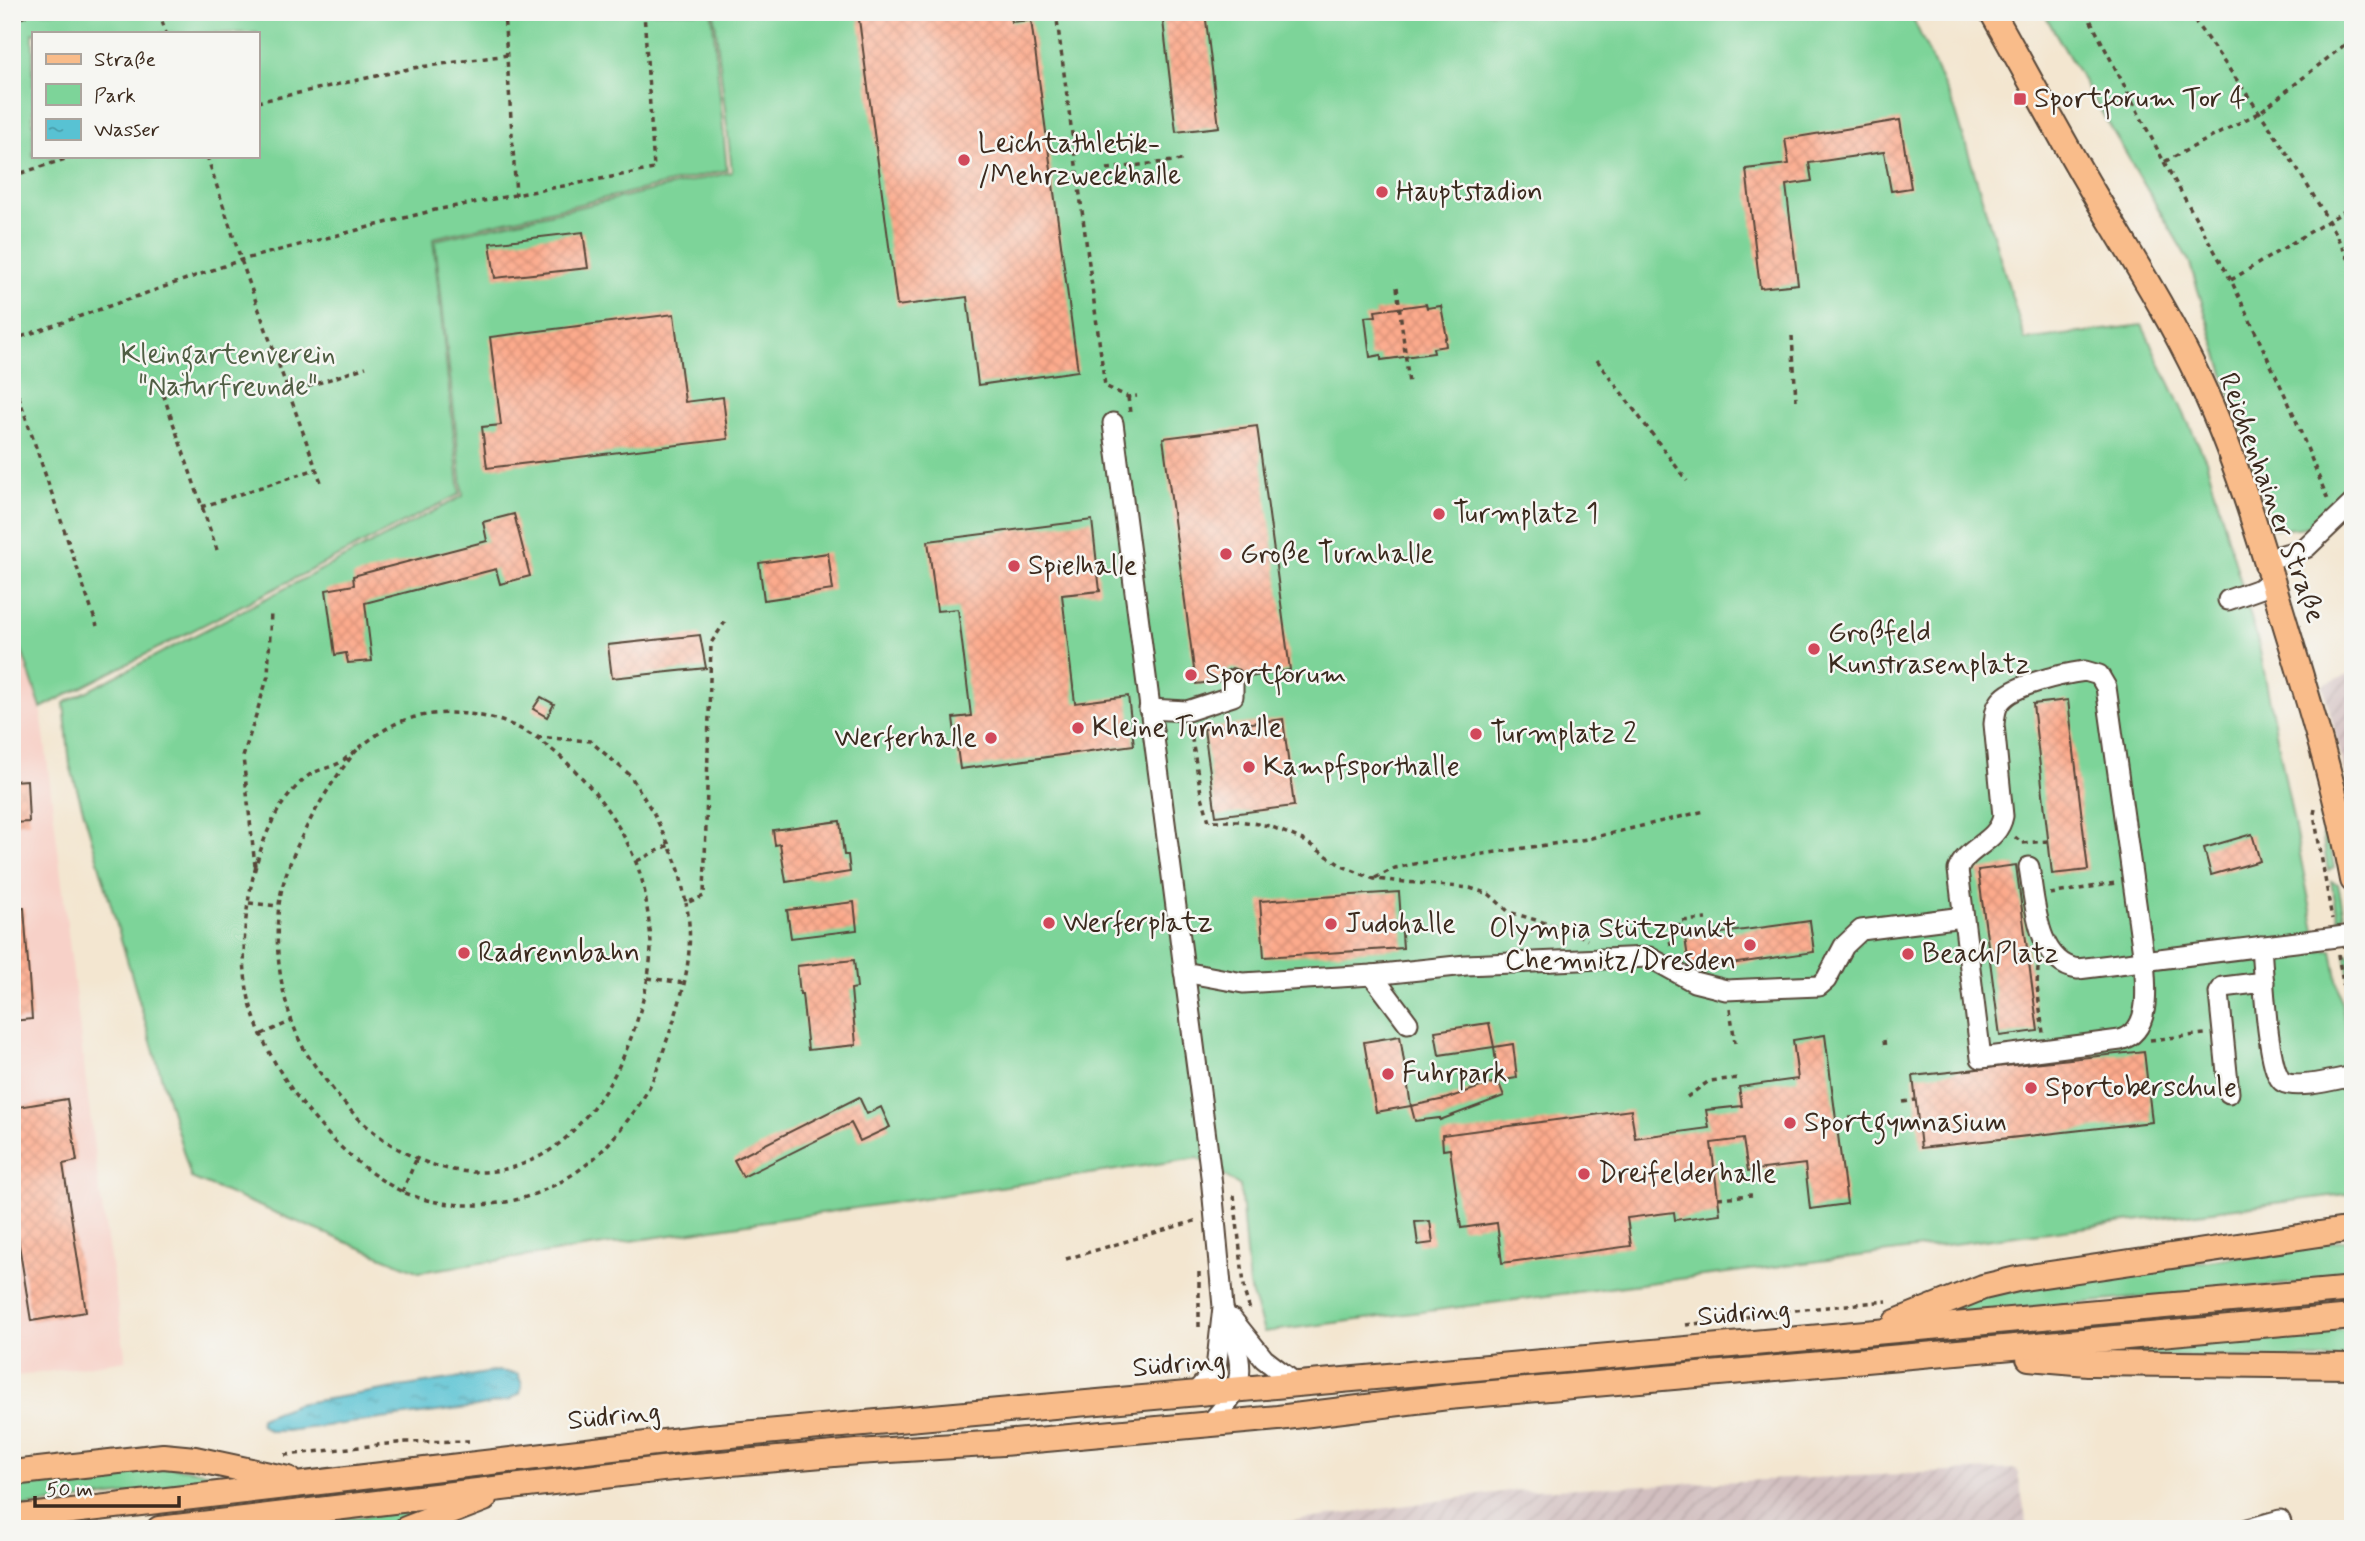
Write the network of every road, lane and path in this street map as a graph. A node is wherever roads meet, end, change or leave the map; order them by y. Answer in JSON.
{"nodes":[{"id":1,"x":37,"y":12,"type":"edge"},
{"id":2,"x":159,"y":12,"type":"edge"},
{"id":3,"x":505,"y":12,"type":"edge"},
{"id":4,"x":644,"y":12,"type":"edge"},
{"id":5,"x":1056,"y":12,"type":"edge"},
{"id":6,"x":1992,"y":12,"type":"edge"},
{"id":7,"x":2086,"y":12,"type":"edge"},
{"id":8,"x":2188,"y":12,"type":"edge"},
{"id":9,"x":12,"y":21,"type":"edge"},
{"id":10,"x":166,"y":32,"type":"edge"},
{"id":11,"x":2353,"y":38,"type":"edge"},
{"id":12,"x":508,"y":55,"type":"junction"},
{"id":13,"x":259,"y":102,"type":"edge"},
{"id":14,"x":2260,"y":112,"type":"junction"},
{"id":15,"x":69,"y":158,"type":"edge"},
{"id":16,"x":208,"y":158,"type":"edge"},
{"id":17,"x":1182,"y":160,"type":"dead end"},
{"id":18,"x":2164,"y":162,"type":"junction"},
{"id":19,"x":1107,"y":169,"type":"dead end"},
{"id":20,"x":12,"y":176,"type":"edge"},
{"id":21,"x":516,"y":195,"type":"junction"},
{"id":22,"x":2353,"y":206,"type":"edge"},
{"id":23,"x":2330,"y":221,"type":"junction"},
{"id":24,"x":241,"y":260,"type":"junction"},
{"id":25,"x":2353,"y":268,"type":"edge"},
{"id":26,"x":2231,"y":280,"type":"junction"},
{"id":27,"x":1397,"y":286,"type":"dead end"},
{"id":28,"x":1792,"y":336,"type":"dead end"},
{"id":29,"x":12,"y":340,"type":"edge"},
{"id":30,"x":1597,"y":360,"type":"dead end"},
{"id":31,"x":366,"y":367,"type":"dead end"},
{"id":32,"x":12,"y":377,"type":"edge"},
{"id":33,"x":1409,"y":384,"type":"dead end"},
{"id":34,"x":160,"y":385,"type":"dead end"},
{"id":35,"x":289,"y":393,"type":"junction"},
{"id":36,"x":1137,"y":396,"type":"dead end"},
{"id":37,"x":1128,"y":397,"type":"junction"},
{"id":38,"x":1797,"y":400,"type":"dead end"},
{"id":39,"x":1122,"y":421,"type":"joint"},
{"id":40,"x":316,"y":469,"type":"junction"},
{"id":41,"x":1687,"y":481,"type":"dead end"},
{"id":42,"x":322,"y":485,"type":"dead end"},
{"id":43,"x":2353,"y":503,"type":"edge"},
{"id":44,"x":201,"y":507,"type":"junction"},
{"id":45,"x":2337,"y":520,"type":"junction"},
{"id":46,"x":217,"y":550,"type":"dead end"},
{"id":47,"x":2266,"y":560,"type":"junction"},
{"id":48,"x":2273,"y":584,"type":"junction"},
{"id":49,"x":2228,"y":600,"type":"dead end"},
{"id":50,"x":271,"y":611,"type":"dead end"},
{"id":51,"x":725,"y":622,"type":"dead end"},
{"id":52,"x":97,"y":626,"type":"dead end"},
{"id":53,"x":1233,"y":680,"type":"dead end"},
{"id":54,"x":1149,"y":709,"type":"junction"},
{"id":55,"x":1187,"y":711,"type":"junction"},
{"id":56,"x":534,"y":737,"type":"junction"},
{"id":57,"x":357,"y":750,"type":"junction"},
{"id":58,"x":2331,"y":780,"type":"junction"},
{"id":59,"x":1704,"y":811,"type":"dead end"},
{"id":60,"x":2001,"y":825,"type":"junction"},
{"id":61,"x":2348,"y":833,"type":"edge"},
{"id":62,"x":2049,"y":841,"type":"dead end"},
{"id":63,"x":669,"y":845,"type":"junction"},
{"id":64,"x":637,"y":861,"type":"junction"},
{"id":65,"x":2029,"y":867,"type":"dead end"},
{"id":66,"x":255,"y":868,"type":"junction"},
{"id":67,"x":1374,"y":879,"type":"junction"},
{"id":68,"x":2353,"y":880,"type":"edge"},
{"id":69,"x":2132,"y":881,"type":"junction"},
{"id":70,"x":2034,"y":895,"type":"junction"},
{"id":71,"x":249,"y":903,"type":"junction"},
{"id":72,"x":687,"y":903,"type":"junction"},
{"id":73,"x":279,"y":906,"type":"junction"},
{"id":74,"x":1963,"y":917,"type":"junction"},
{"id":75,"x":1706,"y":919,"type":"dead end"},
{"id":76,"x":2344,"y":937,"type":"edge"},
{"id":77,"x":2261,"y":946,"type":"junction"},
{"id":78,"x":1615,"y":958,"type":"junction"},
{"id":79,"x":2144,"y":961,"type":"junction"},
{"id":80,"x":1671,"y":969,"type":"junction"},
{"id":81,"x":1184,"y":972,"type":"junction"},
{"id":82,"x":1372,"y":975,"type":"junction"},
{"id":83,"x":648,"y":978,"type":"junction"},
{"id":84,"x":684,"y":984,"type":"junction"},
{"id":85,"x":2037,"y":986,"type":"dead end"},
{"id":86,"x":2264,"y":988,"type":"junction"},
{"id":87,"x":2040,"y":1013,"type":"dead end"},
{"id":88,"x":1731,"y":1017,"type":"dead end"},
{"id":89,"x":293,"y":1021,"type":"junction"},
{"id":90,"x":1408,"y":1023,"type":"dead end"},
{"id":91,"x":2136,"y":1032,"type":"junction"},
{"id":92,"x":2221,"y":1032,"type":"junction"},
{"id":93,"x":262,"y":1034,"type":"junction"},
{"id":94,"x":1884,"y":1040,"type":"dead end"},
{"id":95,"x":2353,"y":1040,"type":"edge"},
{"id":96,"x":1735,"y":1043,"type":"dead end"},
{"id":97,"x":1885,"y":1049,"type":"dead end"},
{"id":98,"x":2353,"y":1076,"type":"edge"},
{"id":99,"x":1739,"y":1078,"type":"dead end"},
{"id":100,"x":2229,"y":1093,"type":"dead end"},
{"id":101,"x":1687,"y":1097,"type":"dead end"},
{"id":102,"x":1916,"y":1100,"type":"dead end"},
{"id":103,"x":1903,"y":1102,"type":"dead end"},
{"id":104,"x":1918,"y":1121,"type":"dead end"},
{"id":105,"x":1905,"y":1122,"type":"dead end"},
{"id":106,"x":416,"y":1160,"type":"junction"},
{"id":107,"x":402,"y":1192,"type":"junction"},
{"id":108,"x":1234,"y":1195,"type":"dead end"},
{"id":109,"x":1752,"y":1195,"type":"dead end"},
{"id":110,"x":1718,"y":1198,"type":"dead end"},
{"id":111,"x":1206,"y":1218,"type":"junction"},
{"id":112,"x":2353,"y":1229,"type":"edge"},
{"id":113,"x":1066,"y":1259,"type":"dead end"},
{"id":114,"x":1199,"y":1261,"type":"dead end"},
{"id":115,"x":2353,"y":1289,"type":"edge"},
{"id":116,"x":1890,"y":1301,"type":"dead end"},
{"id":117,"x":1223,"y":1307,"type":"junction"},
{"id":118,"x":1252,"y":1314,"type":"dead end"},
{"id":119,"x":2353,"y":1317,"type":"edge"},
{"id":120,"x":1676,"y":1327,"type":"dead end"},
{"id":121,"x":1864,"y":1333,"type":"junction"},
{"id":122,"x":1199,"y":1342,"type":"dead end"},
{"id":123,"x":1962,"y":1353,"type":"junction"},
{"id":124,"x":2353,"y":1366,"type":"edge"},
{"id":125,"x":1298,"y":1385,"type":"junction"},
{"id":126,"x":1236,"y":1390,"type":"junction"},
{"id":127,"x":1195,"y":1394,"type":"junction"},
{"id":128,"x":1209,"y":1424,"type":"junction"},
{"id":129,"x":473,"y":1441,"type":"dead end"},
{"id":130,"x":281,"y":1455,"type":"dead end"},
{"id":131,"x":12,"y":1473,"type":"edge"},
{"id":132,"x":306,"y":1483,"type":"junction"},
{"id":133,"x":516,"y":1486,"type":"junction"},
{"id":134,"x":12,"y":1518,"type":"edge"},
{"id":135,"x":159,"y":1529,"type":"edge"},
{"id":136,"x":406,"y":1529,"type":"edge"},
{"id":137,"x":2248,"y":1529,"type":"edge"},
{"id":138,"x":2283,"y":1529,"type":"edge"}],
"edges":[{"from":1,"to":9,"type":"path"},
{"from":2,"to":10,"type":"path"},
{"from":3,"to":12,"type":"path"},
{"from":4,"to":21,"type":"path"},
{"from":5,"to":37,"type":"path"},
{"from":6,"to":47,"type":"main road","name":"Reichenhainer Straße"},
{"from":7,"to":18,"type":"path"},
{"from":8,"to":14,"type":"path"},
{"from":11,"to":14,"type":"path"},
{"from":12,"to":13,"type":"path"},
{"from":12,"to":21,"type":"path"},
{"from":14,"to":18,"type":"path"},
{"from":14,"to":23,"type":"path"},
{"from":15,"to":20,"type":"path"},
{"from":16,"to":24,"type":"path"},
{"from":17,"to":19,"type":"path"},
{"from":18,"to":26,"type":"path"},
{"from":21,"to":24,"type":"path"},
{"from":22,"to":23,"type":"path"},
{"from":23,"to":25,"type":"path"},
{"from":23,"to":26,"type":"path"},
{"from":24,"to":29,"type":"path"},
{"from":24,"to":35,"type":"path"},
{"from":26,"to":45,"type":"path"},
{"from":27,"to":33,"type":"path"},
{"from":28,"to":38,"type":"path"},
{"from":30,"to":41,"type":"path"},
{"from":31,"to":35,"type":"path"},
{"from":32,"to":52,"type":"path"},
{"from":34,"to":44,"type":"path"},
{"from":35,"to":40,"type":"path"},
{"from":36,"to":37,"type":"path"},
{"from":37,"to":39,"type":"path"},
{"from":39,"to":54,"type":"street"},
{"from":40,"to":42,"type":"path"},
{"from":40,"to":44,"type":"path"},
{"from":43,"to":45,"type":"street"},
{"from":44,"to":46,"type":"path"},
{"from":45,"to":47,"type":"street"},
{"from":47,"to":48,"type":"main road","name":"Reichenhainer Straße"},
{"from":48,"to":49,"type":"street"},
{"from":48,"to":58,"type":"main road","name":"Reichenhainer Straße"},
{"from":50,"to":66,"type":"path"},
{"from":51,"to":72,"type":"path"},
{"from":53,"to":55,"type":"street"},
{"from":54,"to":55,"type":"street"},
{"from":54,"to":81,"type":"street"},
{"from":55,"to":67,"type":"path"},
{"from":56,"to":57,"type":"path"},
{"from":56,"to":63,"type":"path"},
{"from":56,"to":64,"type":"path"},
{"from":57,"to":66,"type":"path"},
{"from":57,"to":73,"type":"path"},
{"from":58,"to":61,"type":"main road","name":"Reichenhainer Straße"},
{"from":58,"to":76,"type":"path"},
{"from":59,"to":67,"type":"path"},
{"from":60,"to":62,"type":"path"},
{"from":60,"to":69,"type":"street"},
{"from":60,"to":74,"type":"street"},
{"from":61,"to":68,"type":"main road","name":"Reichenhainer Straße"},
{"from":63,"to":64,"type":"path"},
{"from":63,"to":72,"type":"path"},
{"from":64,"to":83,"type":"path"},
{"from":65,"to":70,"type":"street"},
{"from":66,"to":71,"type":"path"},
{"from":67,"to":78,"type":"path"},
{"from":69,"to":70,"type":"path"},
{"from":69,"to":79,"type":"street"},
{"from":70,"to":79,"type":"street"},
{"from":71,"to":73,"type":"path"},
{"from":71,"to":93,"type":"path"},
{"from":72,"to":84,"type":"path"},
{"from":73,"to":89,"type":"path"},
{"from":74,"to":80,"type":"street"},
{"from":74,"to":91,"type":"street"},
{"from":75,"to":80,"type":"path"},
{"from":76,"to":77,"type":"street"},
{"from":76,"to":95,"type":"path"},
{"from":77,"to":79,"type":"street"},
{"from":77,"to":86,"type":"street"},
{"from":78,"to":80,"type":"street"},
{"from":78,"to":82,"type":"street"},
{"from":79,"to":91,"type":"street"},
{"from":81,"to":82,"type":"street"},
{"from":81,"to":111,"type":"street"},
{"from":82,"to":90,"type":"street"},
{"from":83,"to":84,"type":"path"},
{"from":83,"to":106,"type":"path"},
{"from":84,"to":107,"type":"path"},
{"from":85,"to":87,"type":"path"},
{"from":86,"to":92,"type":"street"},
{"from":86,"to":98,"type":"street"},
{"from":88,"to":96,"type":"path"},
{"from":89,"to":93,"type":"path"},
{"from":89,"to":106,"type":"path"},
{"from":91,"to":92,"type":"path"},
{"from":92,"to":100,"type":"street"},
{"from":93,"to":107,"type":"path"},
{"from":94,"to":97,"type":"path"},
{"from":99,"to":101,"type":"path"},
{"from":102,"to":103,"type":"path"},
{"from":104,"to":105,"type":"path"},
{"from":106,"to":107,"type":"path"},
{"from":108,"to":118,"type":"path"},
{"from":109,"to":110,"type":"path"},
{"from":111,"to":113,"type":"path"},
{"from":111,"to":117,"type":"street"},
{"from":112,"to":121,"type":"main road"},
{"from":114,"to":122,"type":"path"},
{"from":115,"to":121,"type":"main road","name":"Südring"},
{"from":116,"to":120,"type":"path"},
{"from":117,"to":125,"type":"street"},
{"from":117,"to":126,"type":"street"},
{"from":117,"to":127,"type":"street"},
{"from":119,"to":123,"type":"main road","name":"Südring"},
{"from":121,"to":125,"type":"main road","name":"Südring"},
{"from":123,"to":124,"type":"main road"},
{"from":123,"to":128,"type":"main road","name":"Südring"},
{"from":125,"to":126,"type":"main road","name":"Südring"},
{"from":126,"to":127,"type":"main road","name":"Südring"},
{"from":126,"to":128,"type":"street"},
{"from":127,"to":132,"type":"main road","name":"Südring"},
{"from":128,"to":133,"type":"main road","name":"Südring"},
{"from":129,"to":130,"type":"path"},
{"from":131,"to":132,"type":"main road"},
{"from":132,"to":134,"type":"main road","name":"Südring"},
{"from":133,"to":135,"type":"main road","name":"Südring"},
{"from":133,"to":136,"type":"main road"},
{"from":137,"to":138,"type":"street"}]}
